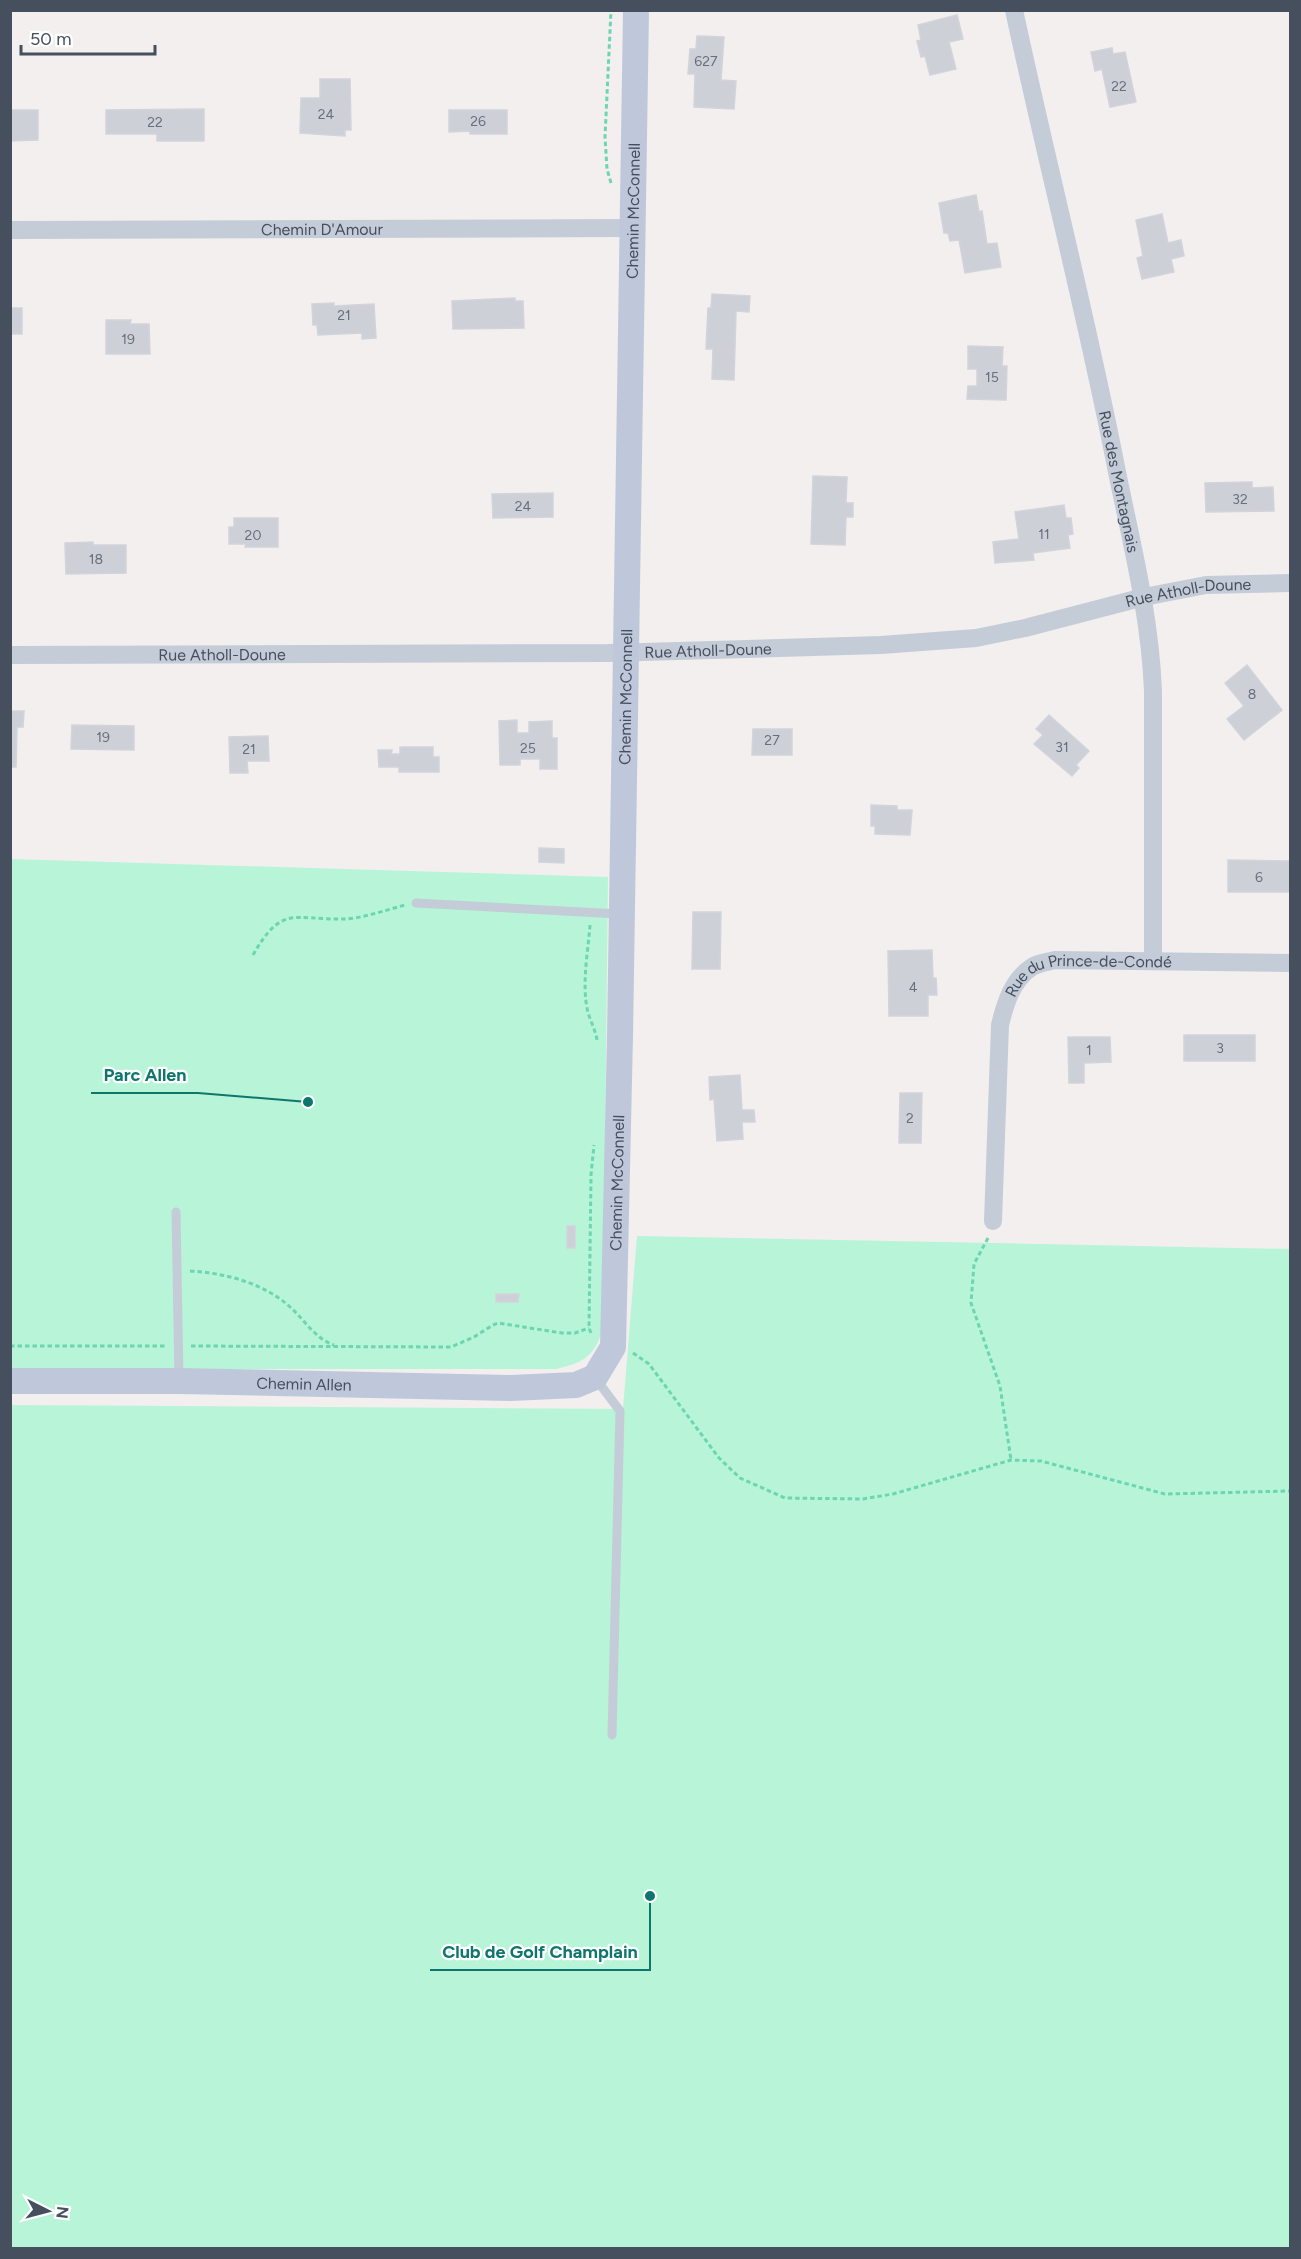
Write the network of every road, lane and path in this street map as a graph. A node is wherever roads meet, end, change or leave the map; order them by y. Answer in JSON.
{"nodes":[{"id":1,"x":636,"y":10,"type":"edge"},
{"id":2,"x":1014,"y":10,"type":"edge"},
{"id":3,"x":633,"y":228,"type":"junction"},
{"id":4,"x":10,"y":230,"type":"edge"},
{"id":5,"x":1290,"y":583,"type":"edge"},
{"id":6,"x":1144,"y":597,"type":"junction"},
{"id":7,"x":626,"y":652,"type":"junction"},
{"id":8,"x":10,"y":655,"type":"edge"},
{"id":9,"x":416,"y":903,"type":"joint"},
{"id":10,"x":622,"y":914,"type":"junction"},
{"id":11,"x":253,"y":955,"type":"dead end"},
{"id":12,"x":1153,"y":960,"type":"junction"},
{"id":13,"x":1290,"y":963,"type":"edge"},
{"id":14,"x":176,"y":1212,"type":"dead end"},
{"id":15,"x":993,"y":1221,"type":"joint"},
{"id":16,"x":177,"y":1270,"type":"junction"},
{"id":17,"x":589,"y":1328,"type":"dead end"},
{"id":18,"x":10,"y":1346,"type":"edge"},
{"id":19,"x":178,"y":1346,"type":"junction"},
{"id":20,"x":338,"y":1346,"type":"junction"},
{"id":21,"x":613,"y":1347,"type":"junction"},
{"id":22,"x":595,"y":1377,"type":"junction"},
{"id":23,"x":10,"y":1381,"type":"edge"},
{"id":24,"x":179,"y":1381,"type":"junction"},
{"id":25,"x":1011,"y":1460,"type":"junction"},
{"id":26,"x":1290,"y":1491,"type":"edge"},
{"id":27,"x":612,"y":1735,"type":"dead end"}],
"edges":[{"from":1,"to":3,"type":"street","name":"Chemin McConnell"},
{"from":2,"to":6,"type":"street","name":"Rue des Montagnais"},
{"from":3,"to":4,"type":"street","name":"Chemin D'Amour"},
{"from":3,"to":7,"type":"street","name":"Chemin McConnell"},
{"from":5,"to":6,"type":"street","name":"Rue Atholl-Doune"},
{"from":6,"to":7,"type":"street","name":"Rue Atholl-Doune"},
{"from":6,"to":12,"type":"street","name":"Rue des Montagnais"},
{"from":7,"to":8,"type":"street","name":"Rue Atholl-Doune"},
{"from":7,"to":10,"type":"street","name":"Chemin McConnell"},
{"from":9,"to":10,"type":"lane"},
{"from":9,"to":11,"type":"path"},
{"from":10,"to":21,"type":"street","name":"Chemin McConnell"},
{"from":12,"to":13,"type":"street","name":"Rue du Prince-de-Condé"},
{"from":12,"to":15,"type":"street","name":"Rue du Prince-de-Condé"},
{"from":14,"to":16,"type":"lane"},
{"from":15,"to":25,"type":"path"},
{"from":16,"to":19,"type":"lane"},
{"from":16,"to":20,"type":"path"},
{"from":17,"to":20,"type":"path"},
{"from":18,"to":19,"type":"path"},
{"from":19,"to":20,"type":"path"},
{"from":19,"to":24,"type":"lane"},
{"from":21,"to":22,"type":"street","name":"Chemin McConnell"},
{"from":21,"to":25,"type":"path"},
{"from":22,"to":24,"type":"street","name":"Chemin Allen"},
{"from":22,"to":27,"type":"lane"},
{"from":23,"to":24,"type":"street","name":"Chemin Allen"},
{"from":25,"to":26,"type":"path"}]}
